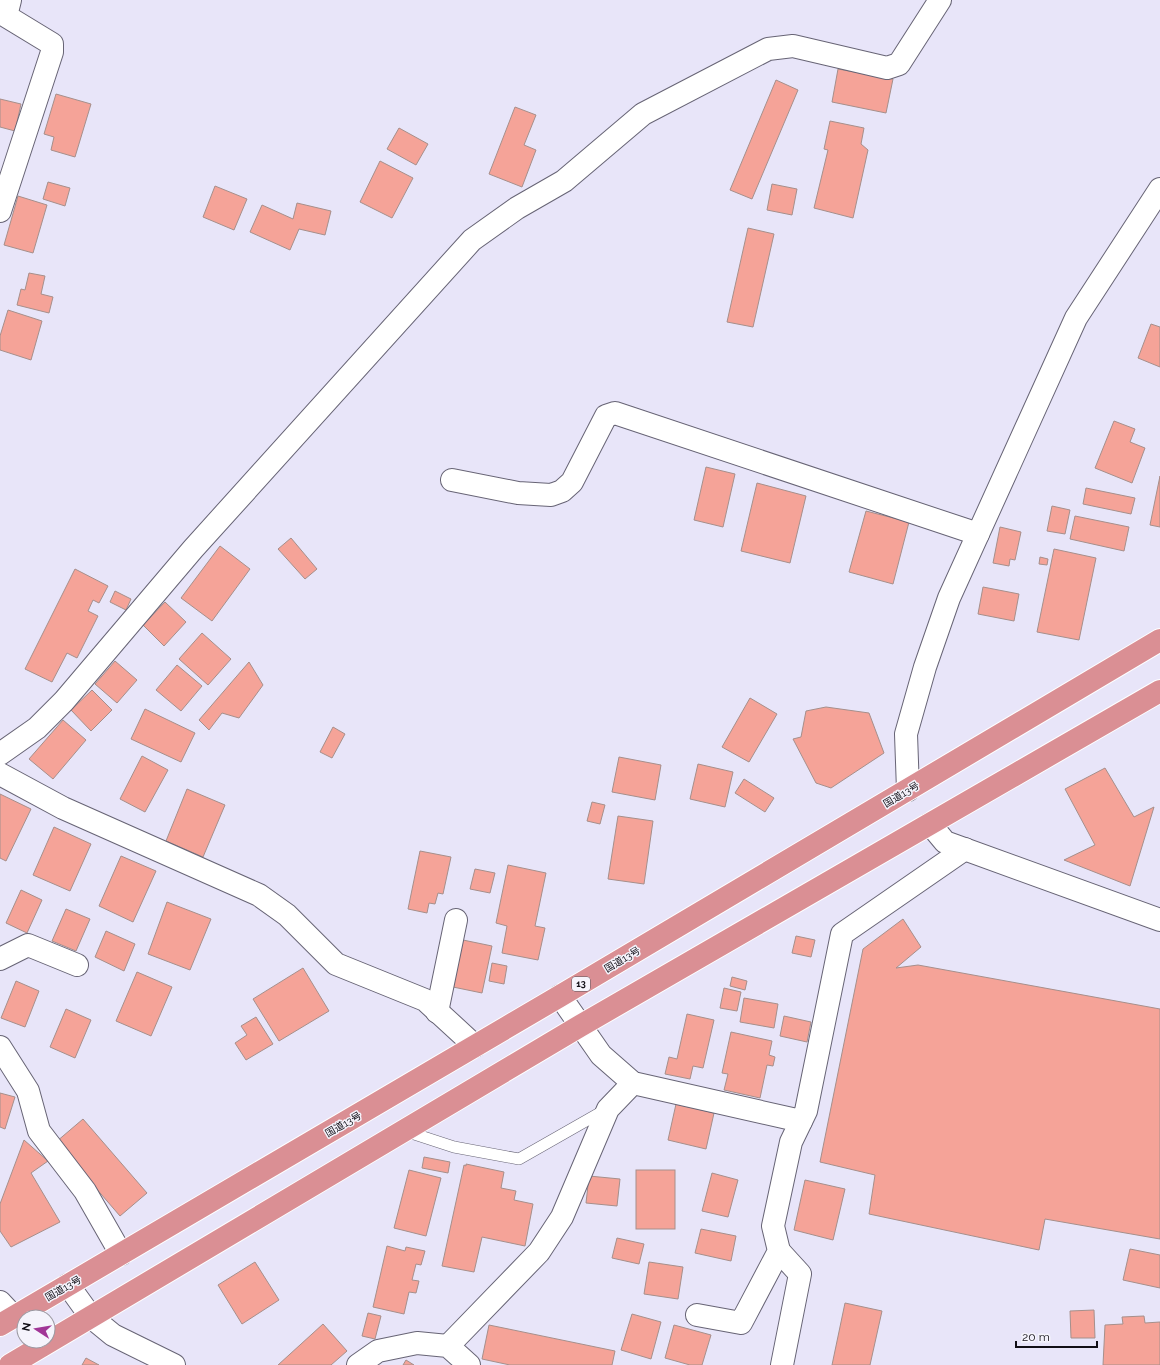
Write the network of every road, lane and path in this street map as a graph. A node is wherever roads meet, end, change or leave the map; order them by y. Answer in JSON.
{"nodes":[{"id":1,"x":10,"y":0,"type":"edge"},
{"id":2,"x":940,"y":0,"type":"edge"},
{"id":3,"x":1160,"y":189,"type":"edge"},
{"id":4,"x":0,"y":211,"type":"edge"},
{"id":5,"x":452,"y":480,"type":"dead end"},
{"id":6,"x":978,"y":534,"type":"junction"},
{"id":7,"x":1160,"y":640,"type":"edge"},
{"id":8,"x":1160,"y":691,"type":"edge"},
{"id":9,"x":0,"y":754,"type":"edge"},
{"id":10,"x":0,"y":774,"type":"edge"},
{"id":11,"x":908,"y":790,"type":"junction"},
{"id":12,"x":930,"y":824,"type":"junction"},
{"id":13,"x":965,"y":849,"type":"junction"},
{"id":14,"x":456,"y":920,"type":"dead end"},
{"id":15,"x":1160,"y":920,"type":"edge"},
{"id":16,"x":0,"y":959,"type":"edge"},
{"id":17,"x":77,"y":965,"type":"dead end"},
{"id":18,"x":560,"y":996,"type":"junction"},
{"id":19,"x":437,"y":1012,"type":"junction"},
{"id":20,"x":580,"y":1026,"type":"junction"},
{"id":21,"x":474,"y":1046,"type":"junction"},
{"id":22,"x":0,"y":1047,"type":"edge"},
{"id":23,"x":633,"y":1082,"type":"junction"},
{"id":24,"x":608,"y":1109,"type":"junction"},
{"id":25,"x":801,"y":1122,"type":"junction"},
{"id":26,"x":404,"y":1131,"type":"junction"},
{"id":27,"x":779,"y":1251,"type":"junction"},
{"id":28,"x":121,"y":1254,"type":"junction"},
{"id":29,"x":68,"y":1285,"type":"junction"},
{"id":30,"x":5,"y":1315,"type":"edge"},
{"id":31,"x":697,"y":1315,"type":"dead end"},
{"id":32,"x":91,"y":1317,"type":"junction"},
{"id":33,"x":448,"y":1346,"type":"junction"},
{"id":34,"x":10,"y":1365,"type":"edge"},
{"id":35,"x":174,"y":1365,"type":"edge"},
{"id":36,"x":358,"y":1365,"type":"edge"},
{"id":37,"x":469,"y":1365,"type":"edge"},
{"id":38,"x":782,"y":1365,"type":"edge"}],
"edges":[{"from":1,"to":4,"type":"street"},
{"from":2,"to":9,"type":"street"},
{"from":3,"to":6,"type":"street"},
{"from":5,"to":6,"type":"street"},
{"from":6,"to":11,"type":"street"},
{"from":7,"to":11,"type":"highway","name":"国道13号","number":"13"},
{"from":8,"to":12,"type":"highway"},
{"from":10,"to":19,"type":"street"},
{"from":11,"to":18,"type":"highway","name":"国道13号","number":"13"},
{"from":12,"to":13,"type":"street"},
{"from":12,"to":20,"type":"highway"},
{"from":13,"to":15,"type":"street"},
{"from":13,"to":25,"type":"street"},
{"from":14,"to":19,"type":"street"},
{"from":16,"to":17,"type":"street"},
{"from":18,"to":20,"type":"street"},
{"from":18,"to":21,"type":"highway","name":"国道13号","number":"13"},
{"from":19,"to":21,"type":"street"},
{"from":20,"to":23,"type":"street"},
{"from":20,"to":26,"type":"highway"},
{"from":21,"to":28,"type":"highway","name":"国道13号","number":"13"},
{"from":22,"to":28,"type":"street"},
{"from":23,"to":24,"type":"street"},
{"from":23,"to":25,"type":"street"},
{"from":24,"to":26,"type":"lane"},
{"from":24,"to":33,"type":"street"},
{"from":25,"to":27,"type":"street"},
{"from":26,"to":32,"type":"highway"},
{"from":27,"to":31,"type":"street"},
{"from":27,"to":38,"type":"street"},
{"from":28,"to":29,"type":"highway","name":"国道13号","number":"13"},
{"from":29,"to":30,"type":"highway","name":"国道13号","number":"13"},
{"from":29,"to":32,"type":"street"},
{"from":32,"to":34,"type":"highway"},
{"from":32,"to":35,"type":"street"},
{"from":33,"to":36,"type":"street"},
{"from":33,"to":37,"type":"street"}]}
